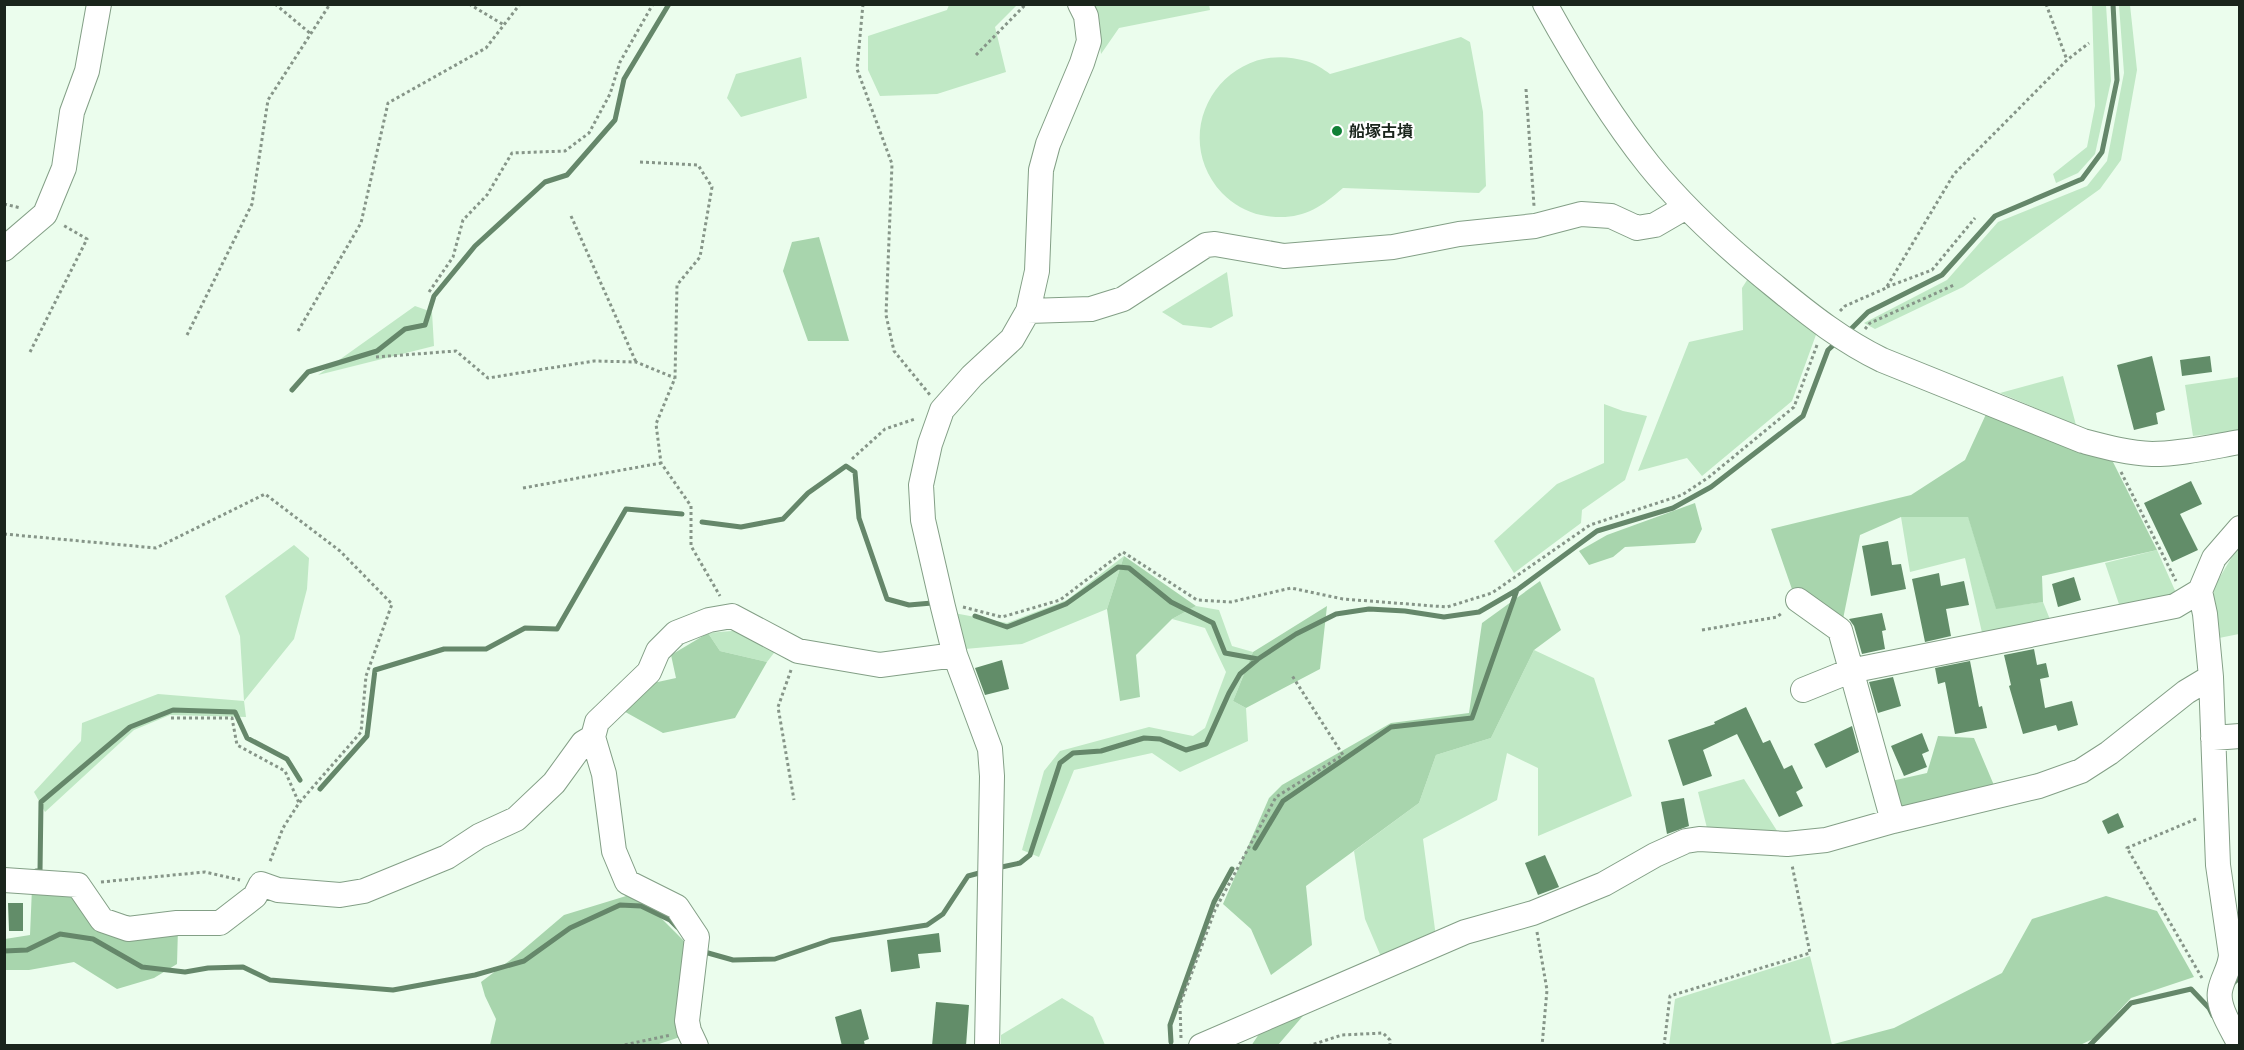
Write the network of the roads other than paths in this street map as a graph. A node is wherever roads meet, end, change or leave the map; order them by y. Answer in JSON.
{"nodes":[{"id":1,"x":99,"y":4,"type":"edge"},
{"id":2,"x":1080,"y":4,"type":"edge"},
{"id":3,"x":1545,"y":4,"type":"edge"},
{"id":4,"x":1686,"y":207,"type":"junction"},
{"id":5,"x":4,"y":249,"type":"edge"},
{"id":6,"x":1028,"y":311,"type":"junction"},
{"id":7,"x":2240,"y":442,"type":"edge"},
{"id":8,"x":2240,"y":528,"type":"edge"},
{"id":9,"x":2200,"y":591,"type":"junction"},
{"id":10,"x":1798,"y":600,"type":"road end"},
{"id":11,"x":955,"y":655,"type":"junction"},
{"id":12,"x":1850,"y":671,"type":"junction"},
{"id":13,"x":2211,"y":677,"type":"junction"},
{"id":14,"x":1803,"y":690,"type":"dead end"},
{"id":15,"x":2240,"y":736,"type":"edge"},
{"id":16,"x":593,"y":737,"type":"junction"},
{"id":17,"x":2213,"y":738,"type":"junction"},
{"id":18,"x":1893,"y":821,"type":"junction"},
{"id":19,"x":4,"y":880,"type":"edge"},
{"id":20,"x":693,"y":1038,"type":"edge"},
{"id":21,"x":2240,"y":1045,"type":"edge"},
{"id":22,"x":987,"y":1046,"type":"edge"},
{"id":23,"x":1202,"y":1046,"type":"edge"}],
"edges":[{"from":1,"to":5,"type":"street"},
{"from":2,"to":6,"type":"street"},
{"from":3,"to":4,"type":"street"},
{"from":4,"to":6,"type":"street"},
{"from":4,"to":7,"type":"street"},
{"from":6,"to":11,"type":"street"},
{"from":8,"to":9,"type":"street"},
{"from":9,"to":12,"type":"street"},
{"from":9,"to":13,"type":"street"},
{"from":10,"to":12,"type":"street"},
{"from":11,"to":16,"type":"street"},
{"from":11,"to":22,"type":"street"},
{"from":12,"to":14,"type":"street"},
{"from":12,"to":18,"type":"street"},
{"from":13,"to":17,"type":"street"},
{"from":13,"to":18,"type":"street"},
{"from":15,"to":17,"type":"street"},
{"from":16,"to":19,"type":"street"},
{"from":16,"to":20,"type":"street"},
{"from":17,"to":21,"type":"street"},
{"from":18,"to":23,"type":"street"}]}
